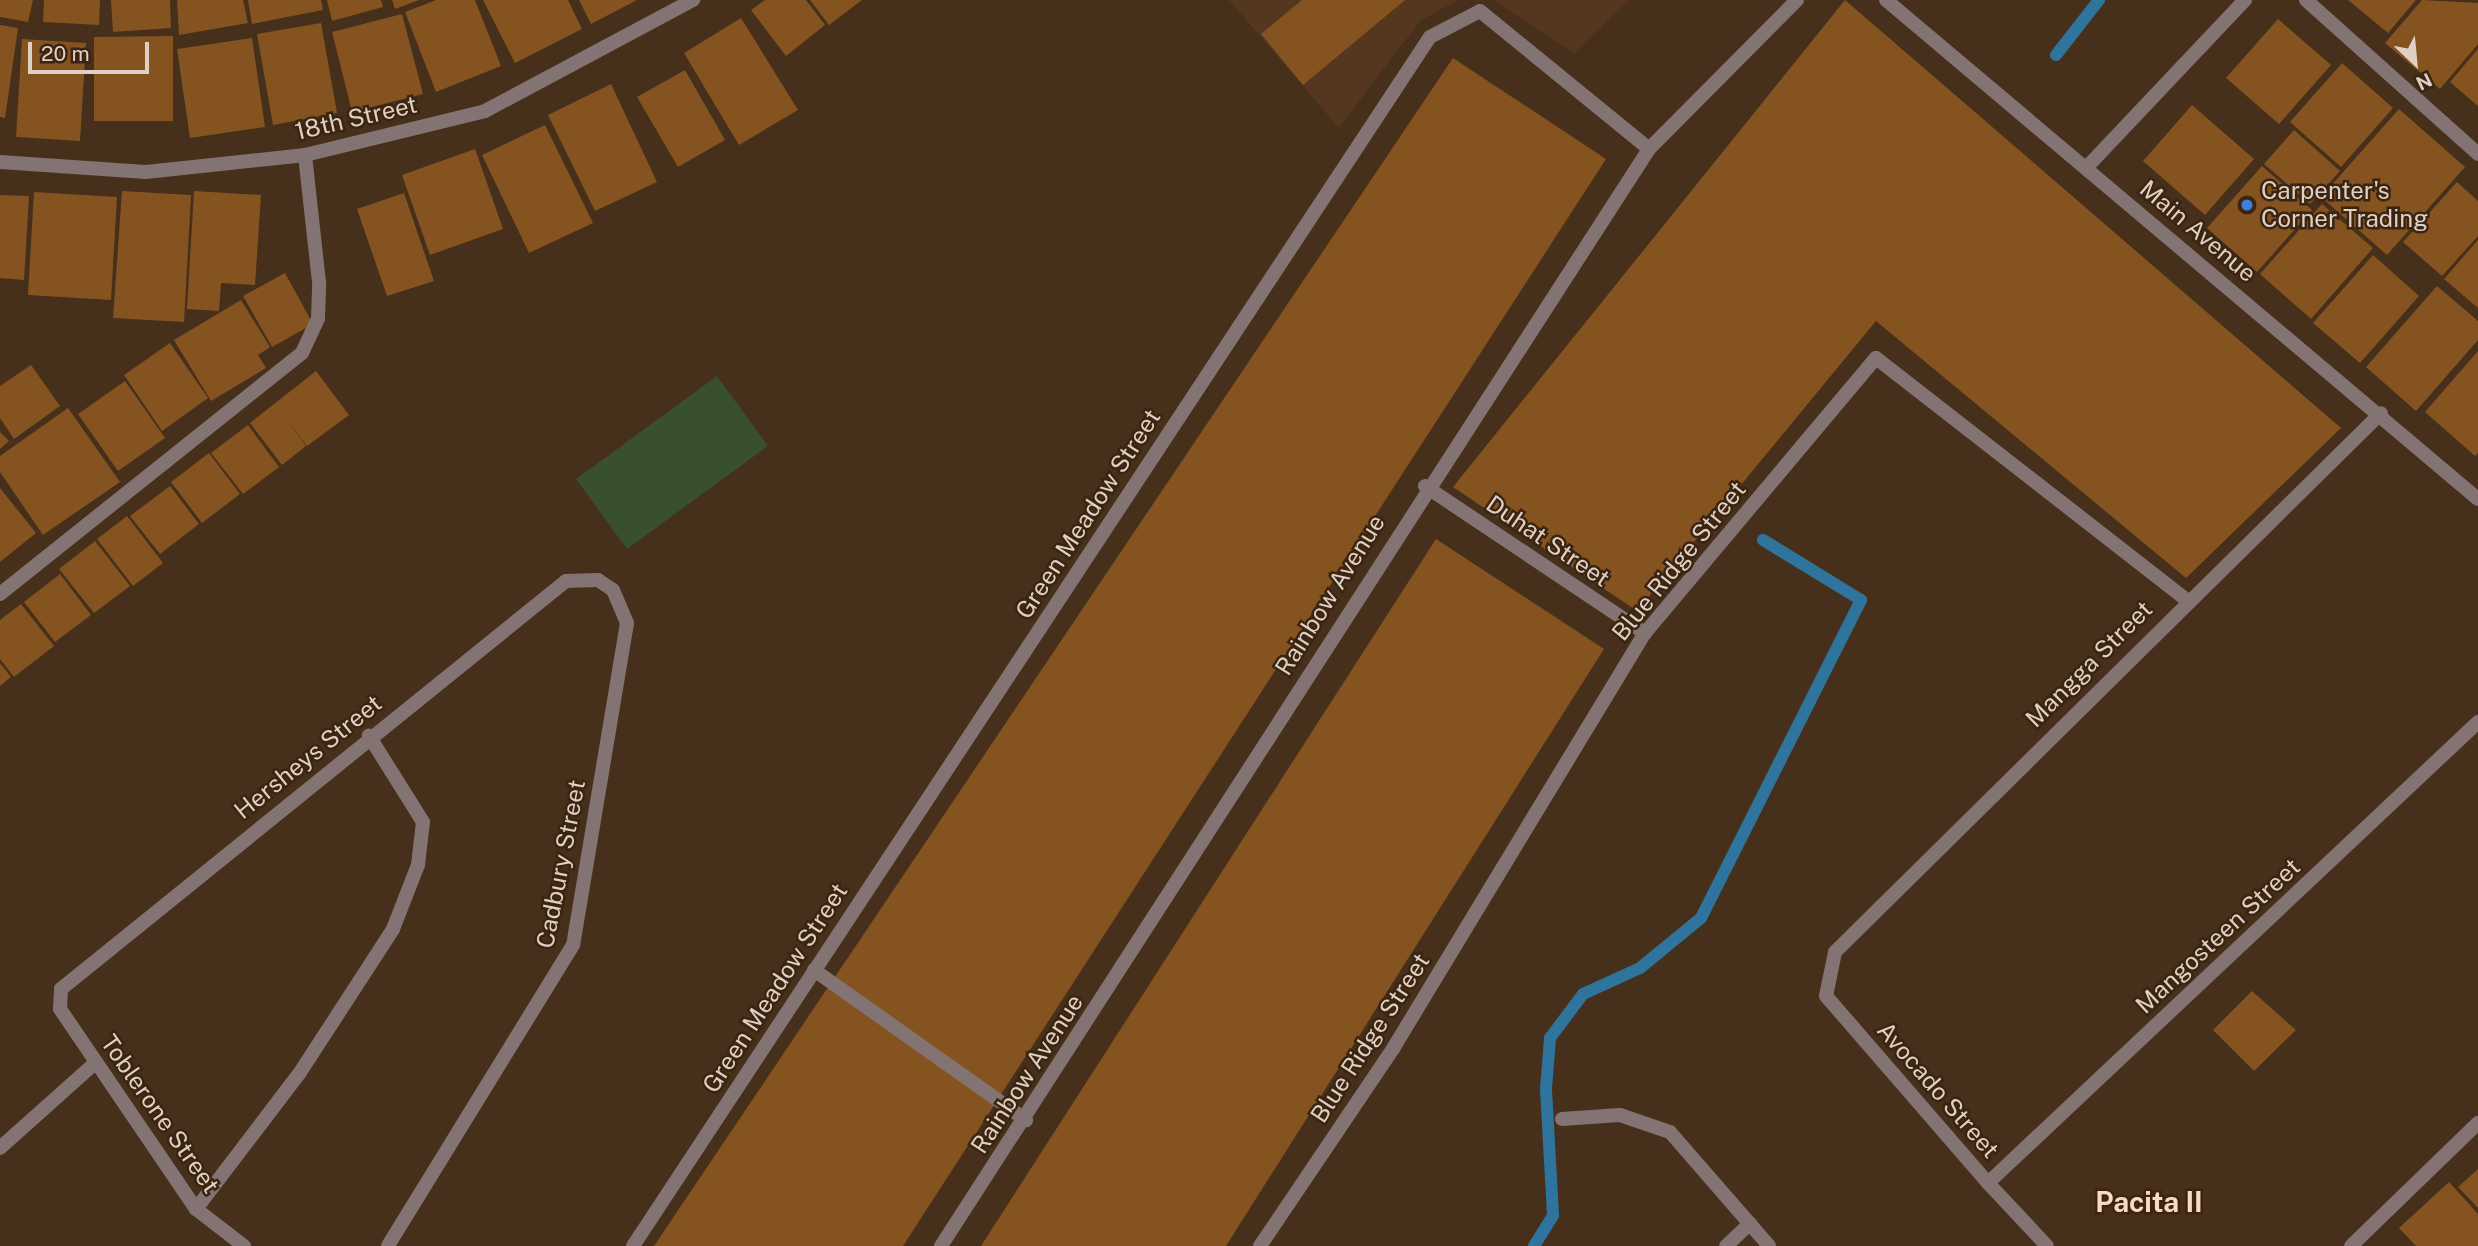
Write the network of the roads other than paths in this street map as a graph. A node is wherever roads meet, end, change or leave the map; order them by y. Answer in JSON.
{"nodes":[{"id":1,"x":693,"y":0,"type":"edge"},
{"id":2,"x":1797,"y":0,"type":"edge"},
{"id":3,"x":1886,"y":0,"type":"edge"},
{"id":4,"x":2245,"y":0,"type":"edge"},
{"id":5,"x":2306,"y":0,"type":"edge"},
{"id":6,"x":1649,"y":149,"type":"junction"},
{"id":7,"x":2478,"y":154,"type":"edge"},
{"id":8,"x":305,"y":155,"type":"junction"},
{"id":9,"x":0,"y":162,"type":"edge"},
{"id":10,"x":2087,"y":167,"type":"junction"},
{"id":11,"x":2381,"y":413,"type":"junction"},
{"id":12,"x":1425,"y":486,"type":"junction"},
{"id":13,"x":2478,"y":499,"type":"edge"},
{"id":14,"x":598,"y":580,"type":"joint"},
{"id":15,"x":0,"y":594,"type":"edge"},
{"id":16,"x":2186,"y":599,"type":"junction"},
{"id":17,"x":1645,"y":633,"type":"junction"},
{"id":18,"x":2478,"y":722,"type":"edge"},
{"id":19,"x":369,"y":736,"type":"junction"},
{"id":20,"x":1835,"y":952,"type":"joint"},
{"id":21,"x":814,"y":970,"type":"junction"},
{"id":22,"x":58,"y":995,"type":"joint"},
{"id":23,"x":95,"y":1063,"type":"junction"},
{"id":24,"x":1563,"y":1119,"type":"dead end"},
{"id":25,"x":1026,"y":1120,"type":"junction"},
{"id":26,"x":2478,"y":1123,"type":"edge"},
{"id":27,"x":0,"y":1148,"type":"edge"},
{"id":28,"x":1988,"y":1183,"type":"junction"},
{"id":29,"x":196,"y":1209,"type":"junction"},
{"id":30,"x":1750,"y":1224,"type":"junction"},
{"id":31,"x":2358,"y":1244,"type":"edge"},
{"id":32,"x":244,"y":1246,"type":"edge"},
{"id":33,"x":388,"y":1246,"type":"edge"},
{"id":34,"x":633,"y":1246,"type":"edge"},
{"id":35,"x":941,"y":1246,"type":"edge"},
{"id":36,"x":1260,"y":1246,"type":"edge"},
{"id":37,"x":1726,"y":1246,"type":"edge"},
{"id":38,"x":1769,"y":1246,"type":"edge"},
{"id":39,"x":2048,"y":1246,"type":"edge"}],
"edges":[{"from":1,"to":8,"type":"street","name":"18th Street"},
{"from":2,"to":6,"type":"street","name":"Rainbow Avenue"},
{"from":3,"to":10,"type":"street","name":"Main Avenue"},
{"from":4,"to":10,"type":"street"},
{"from":5,"to":7,"type":"street"},
{"from":6,"to":12,"type":"street","name":"Rainbow Avenue"},
{"from":6,"to":21,"type":"street","name":"Green Meadow Street"},
{"from":8,"to":9,"type":"street","name":"18th Street"},
{"from":8,"to":15,"type":"street"},
{"from":10,"to":11,"type":"street","name":"Main Avenue"},
{"from":11,"to":13,"type":"street","name":"Main Avenue"},
{"from":11,"to":16,"type":"street","name":"Mangga Street"},
{"from":12,"to":17,"type":"street","name":"Duhat Street"},
{"from":12,"to":25,"type":"street","name":"Rainbow Avenue"},
{"from":14,"to":19,"type":"street","name":"Hersheys Street"},
{"from":14,"to":33,"type":"street","name":"Cadbury Street"},
{"from":16,"to":17,"type":"street","name":"Blue Ridge Street"},
{"from":16,"to":20,"type":"street","name":"Mangga Street"},
{"from":17,"to":36,"type":"street","name":"Blue Ridge Street"},
{"from":18,"to":28,"type":"street","name":"Mangosteen Street"},
{"from":19,"to":22,"type":"street","name":"Hersheys Street"},
{"from":19,"to":29,"type":"street"},
{"from":20,"to":28,"type":"street","name":"Avocado Street"},
{"from":21,"to":25,"type":"street"},
{"from":21,"to":34,"type":"street","name":"Green Meadow Street"},
{"from":22,"to":23,"type":"street","name":"Toblerone Street"},
{"from":23,"to":27,"type":"street"},
{"from":23,"to":29,"type":"street","name":"Toblerone Street"},
{"from":24,"to":30,"type":"street"},
{"from":25,"to":35,"type":"street","name":"Rainbow Avenue"},
{"from":26,"to":31,"type":"street"},
{"from":28,"to":39,"type":"street","name":"Avocado Street"},
{"from":29,"to":32,"type":"street","name":"Toblerone Street"},
{"from":30,"to":37,"type":"street"},
{"from":30,"to":38,"type":"street"}]}
